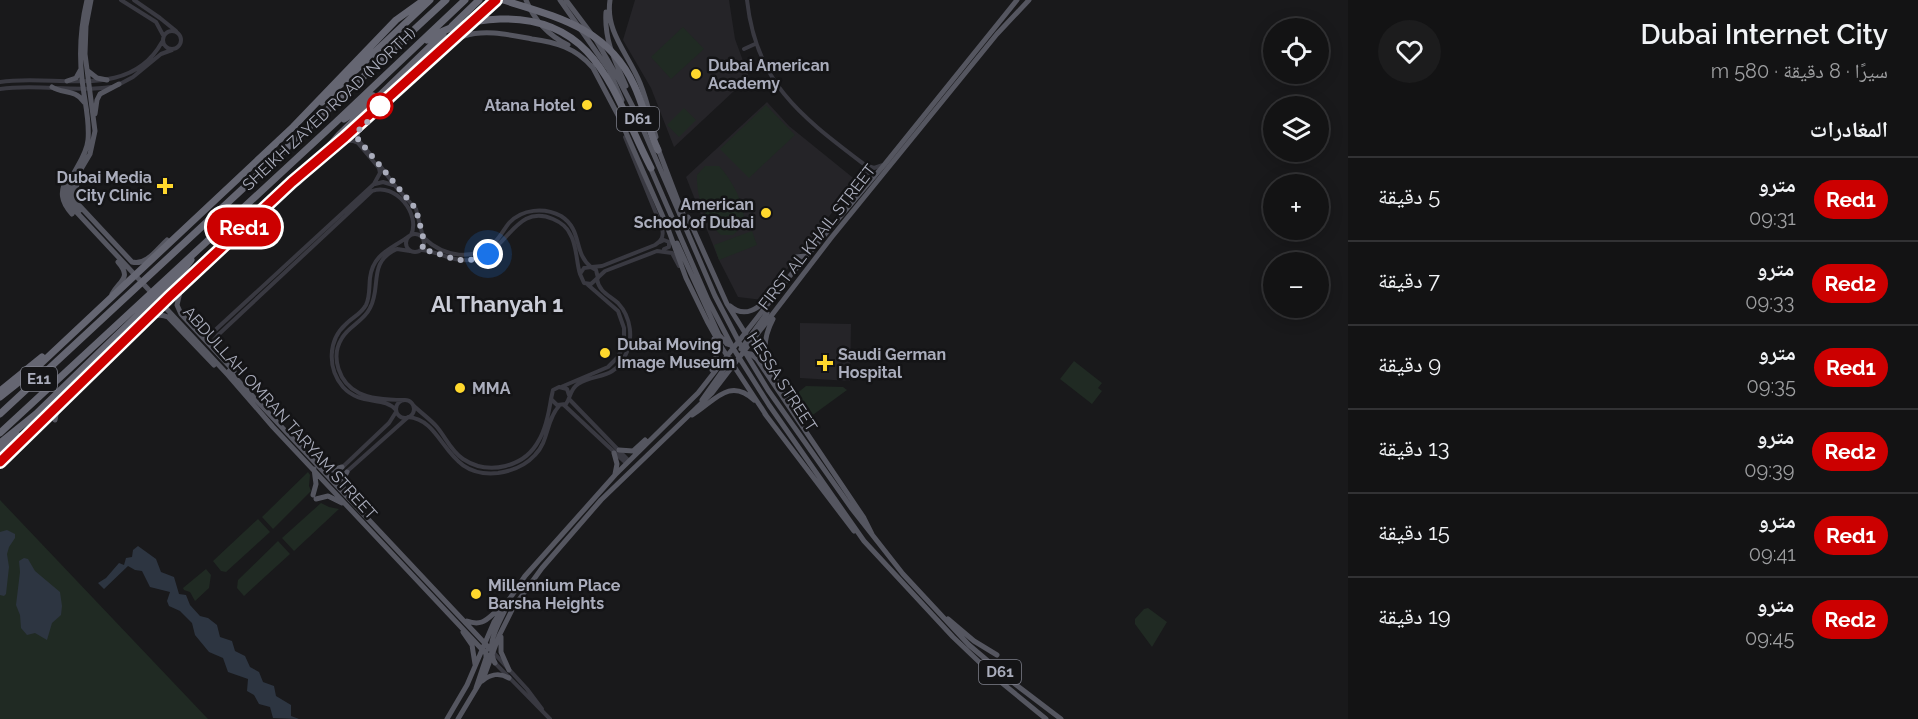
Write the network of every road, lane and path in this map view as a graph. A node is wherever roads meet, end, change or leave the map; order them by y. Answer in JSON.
{"nodes":[{"id":1,"x":122,"y":0,"type":"edge"},
{"id":2,"x":134,"y":0,"type":"edge"},
{"id":3,"x":424,"y":0,"type":"edge"},
{"id":4,"x":430,"y":0,"type":"edge"},
{"id":5,"x":446,"y":0,"type":"edge"},
{"id":6,"x":465,"y":0,"type":"edge"},
{"id":7,"x":478,"y":0,"type":"edge"},
{"id":8,"x":503,"y":0,"type":"edge"},
{"id":9,"x":525,"y":0,"type":"edge"},
{"id":10,"x":560,"y":0,"type":"edge"},
{"id":11,"x":566,"y":0,"type":"edge"},
{"id":12,"x":609,"y":0,"type":"edge"},
{"id":13,"x":747,"y":0,"type":"edge"},
{"id":14,"x":1017,"y":0,"type":"edge"},
{"id":15,"x":1029,"y":0,"type":"edge"},
{"id":16,"x":90,"y":1,"type":"edge"},
{"id":17,"x":176,"y":32,"type":"junction"},
{"id":18,"x":163,"y":39,"type":"junction"},
{"id":19,"x":755,"y":44,"type":"junction"},
{"id":20,"x":744,"y":49,"type":"dead end"},
{"id":21,"x":172,"y":50,"type":"junction"},
{"id":22,"x":421,"y":55,"type":"junction"},
{"id":23,"x":592,"y":67,"type":"junction"},
{"id":24,"x":83,"y":68,"type":"junction"},
{"id":25,"x":959,"y":71,"type":"junction"},
{"id":26,"x":107,"y":80,"type":"junction"},
{"id":27,"x":67,"y":81,"type":"junction"},
{"id":28,"x":0,"y":82,"type":"edge"},
{"id":29,"x":377,"y":82,"type":"junction"},
{"id":30,"x":118,"y":84,"type":"junction"},
{"id":31,"x":86,"y":85,"type":"junction"},
{"id":32,"x":52,"y":87,"type":"junction"},
{"id":33,"x":0,"y":89,"type":"edge"},
{"id":34,"x":950,"y":92,"type":"junction"},
{"id":35,"x":87,"y":108,"type":"junction"},
{"id":36,"x":636,"y":113,"type":"junction"},
{"id":37,"x":94,"y":115,"type":"junction"},
{"id":38,"x":620,"y":119,"type":"junction"},
{"id":39,"x":336,"y":122,"type":"junction"},
{"id":40,"x":293,"y":127,"type":"junction"},
{"id":41,"x":358,"y":131,"type":"junction"},
{"id":42,"x":346,"y":141,"type":"junction"},
{"id":43,"x":87,"y":148,"type":"junction"},
{"id":44,"x":658,"y":150,"type":"junction"},
{"id":45,"x":88,"y":159,"type":"junction"},
{"id":46,"x":865,"y":165,"type":"junction"},
{"id":47,"x":884,"y":165,"type":"junction"},
{"id":48,"x":651,"y":168,"type":"junction"},
{"id":49,"x":387,"y":173,"type":"junction"},
{"id":50,"x":379,"y":174,"type":"junction"},
{"id":51,"x":298,"y":182,"type":"junction"},
{"id":52,"x":374,"y":184,"type":"junction"},
{"id":53,"x":396,"y":187,"type":"junction"},
{"id":54,"x":865,"y":187,"type":"junction"},
{"id":55,"x":674,"y":189,"type":"junction"},
{"id":56,"x":667,"y":226,"type":"junction"},
{"id":57,"x":177,"y":236,"type":"junction"},
{"id":58,"x":410,"y":236,"type":"junction"},
{"id":59,"x":423,"y":238,"type":"junction"},
{"id":60,"x":655,"y":245,"type":"junction"},
{"id":61,"x":694,"y":246,"type":"junction"},
{"id":62,"x":197,"y":250,"type":"junction"},
{"id":63,"x":422,"y":250,"type":"junction"},
{"id":64,"x":410,"y":251,"type":"junction"},
{"id":65,"x":657,"y":251,"type":"junction"},
{"id":66,"x":806,"y":256,"type":"junction"},
{"id":67,"x":796,"y":257,"type":"dead end"},
{"id":68,"x":126,"y":263,"type":"junction"},
{"id":69,"x":591,"y":267,"type":"junction"},
{"id":70,"x":200,"y":272,"type":"junction"},
{"id":71,"x":580,"y":274,"type":"junction"},
{"id":72,"x":790,"y":276,"type":"junction"},
{"id":73,"x":597,"y":278,"type":"junction"},
{"id":74,"x":686,"y":278,"type":"junction"},
{"id":75,"x":586,"y":284,"type":"junction"},
{"id":76,"x":777,"y":293,"type":"junction"},
{"id":77,"x":112,"y":297,"type":"junction"},
{"id":78,"x":727,"y":304,"type":"junction"},
{"id":79,"x":778,"y":309,"type":"junction"},
{"id":80,"x":86,"y":321,"type":"junction"},
{"id":81,"x":707,"y":321,"type":"junction"},
{"id":82,"x":143,"y":323,"type":"junction"},
{"id":83,"x":216,"y":333,"type":"junction"},
{"id":84,"x":201,"y":336,"type":"junction"},
{"id":85,"x":748,"y":338,"type":"junction"},
{"id":86,"x":740,"y":346,"type":"junction"},
{"id":87,"x":213,"y":349,"type":"junction"},
{"id":88,"x":733,"y":357,"type":"junction"},
{"id":89,"x":771,"y":379,"type":"junction"},
{"id":90,"x":707,"y":381,"type":"junction"},
{"id":91,"x":561,"y":387,"type":"junction"},
{"id":92,"x":13,"y":388,"type":"junction"},
{"id":93,"x":0,"y":391,"type":"edge"},
{"id":94,"x":247,"y":393,"type":"junction"},
{"id":95,"x":0,"y":397,"type":"edge"},
{"id":96,"x":569,"y":397,"type":"junction"},
{"id":97,"x":551,"y":399,"type":"junction"},
{"id":98,"x":404,"y":400,"type":"junction"},
{"id":99,"x":0,"y":402,"type":"edge"},
{"id":100,"x":413,"y":405,"type":"junction"},
{"id":101,"x":561,"y":405,"type":"junction"},
{"id":102,"x":396,"y":411,"type":"junction"},
{"id":103,"x":59,"y":412,"type":"junction"},
{"id":104,"x":0,"y":414,"type":"edge"},
{"id":105,"x":36,"y":414,"type":"junction"},
{"id":106,"x":585,"y":415,"type":"junction"},
{"id":107,"x":766,"y":415,"type":"junction"},
{"id":108,"x":407,"y":417,"type":"junction"},
{"id":109,"x":688,"y":417,"type":"junction"},
{"id":110,"x":55,"y":420,"type":"dead end"},
{"id":111,"x":579,"y":420,"type":"junction"},
{"id":112,"x":663,"y":427,"type":"junction"},
{"id":113,"x":806,"y":431,"type":"junction"},
{"id":114,"x":0,"y":433,"type":"edge"},
{"id":115,"x":0,"y":443,"type":"edge"},
{"id":116,"x":616,"y":451,"type":"junction"},
{"id":117,"x":0,"y":452,"type":"edge"},
{"id":118,"x":629,"y":465,"type":"junction"},
{"id":119,"x":0,"y":466,"type":"edge"},
{"id":120,"x":316,"y":466,"type":"junction"},
{"id":121,"x":344,"y":470,"type":"junction"},
{"id":122,"x":615,"y":475,"type":"junction"},
{"id":123,"x":330,"y":483,"type":"junction"},
{"id":124,"x":347,"y":497,"type":"junction"},
{"id":125,"x":601,"y":500,"type":"junction"},
{"id":126,"x":345,"y":505,"type":"junction"},
{"id":127,"x":872,"y":536,"type":"junction"},
{"id":128,"x":864,"y":541,"type":"junction"},
{"id":129,"x":508,"y":600,"type":"junction"},
{"id":130,"x":504,"y":606,"type":"junction"},
{"id":131,"x":944,"y":618,"type":"junction"},
{"id":132,"x":460,"y":621,"type":"junction"},
{"id":133,"x":502,"y":631,"type":"junction"},
{"id":134,"x":488,"y":651,"type":"junction"},
{"id":135,"x":997,"y":655,"type":"dead end"},
{"id":136,"x":482,"y":661,"type":"junction"},
{"id":137,"x":474,"y":670,"type":"junction"},
{"id":138,"x":509,"y":670,"type":"junction"},
{"id":139,"x":509,"y":678,"type":"junction"},
{"id":140,"x":481,"y":682,"type":"junction"},
{"id":141,"x":476,"y":689,"type":"junction"},
{"id":142,"x":544,"y":712,"type":"junction"},
{"id":143,"x":447,"y":719,"type":"edge"},
{"id":144,"x":458,"y":719,"type":"edge"},
{"id":145,"x":550,"y":719,"type":"edge"},
{"id":146,"x":1046,"y":719,"type":"edge"},
{"id":147,"x":1060,"y":719,"type":"edge"}],
"edges":[{"from":1,"to":18,"type":"street"},
{"from":2,"to":17,"type":"street"},
{"from":3,"to":40,"type":"highway"},
{"from":4,"to":40,"type":"highway"},
{"from":5,"to":104,"type":"highway","number":"E11"},
{"from":6,"to":29,"type":"highway","name":"SHEIKH ZAYED ROAD (NORTH)","number":"E11"},
{"from":7,"to":22,"type":"highway"},
{"from":8,"to":44,"type":"highway"},
{"from":9,"to":23,"type":"main road"},
{"from":10,"to":48,"type":"main road","name":"HESSA STREET","number":"D61"},
{"from":11,"to":36,"type":"main road","name":"HESSA STREET","number":"D61"},
{"from":12,"to":36,"type":"main road"},
{"from":12,"to":44,"type":"main road"},
{"from":13,"to":19,"type":"street"},
{"from":14,"to":25,"type":"main road","name":"FIRST AL KHAIL STREET"},
{"from":15,"to":34,"type":"main road","name":"FIRST AL KHAIL STREET"},
{"from":16,"to":24,"type":"main road","name":"ABDULLAH OMRAN TARYAM STREET"},
{"from":17,"to":18,"type":"street"},
{"from":17,"to":21,"type":"street"},
{"from":18,"to":21,"type":"street"},
{"from":18,"to":26,"type":"street"},
{"from":19,"to":20,"type":"street"},
{"from":19,"to":46,"type":"street"},
{"from":21,"to":30,"type":"street"},
{"from":22,"to":39,"type":"highway"},
{"from":22,"to":51,"type":"highway"},
{"from":23,"to":38,"type":"main road"},
{"from":23,"to":41,"type":"main road"},
{"from":24,"to":26,"type":"main road"},
{"from":24,"to":27,"type":"main road"},
{"from":24,"to":31,"type":"main road","name":"ABDULLAH OMRAN TARYAM STREET"},
{"from":25,"to":34,"type":"main road"},
{"from":25,"to":47,"type":"main road","name":"FIRST AL KHAIL STREET"},
{"from":26,"to":31,"type":"street"},
{"from":27,"to":28,"type":"street"},
{"from":27,"to":31,"type":"street"},
{"from":29,"to":39,"type":"highway","name":"SHEIKH ZAYED ROAD (NORTH)","number":"E11"},
{"from":29,"to":48,"type":"highway"},
{"from":30,"to":31,"type":"street"},
{"from":30,"to":37,"type":"main road"},
{"from":31,"to":32,"type":"street"},
{"from":31,"to":35,"type":"main road","name":"ABDULLAH OMRAN TARYAM STREET"},
{"from":31,"to":37,"type":"main road","name":"ABDULLAH OMRAN TARYAM STREET"},
{"from":32,"to":33,"type":"street"},
{"from":32,"to":35,"type":"main road"},
{"from":34,"to":79,"type":"main road","name":"FIRST AL KHAIL STREET"},
{"from":35,"to":43,"type":"main road","name":"ABDULLAH OMRAN TARYAM STREET"},
{"from":36,"to":61,"type":"main road","name":"HESSA STREET","number":"D61"},
{"from":37,"to":45,"type":"main road","name":"ABDULLAH OMRAN TARYAM STREET"},
{"from":38,"to":56,"type":"main road"},
{"from":38,"to":60,"type":"street"},
{"from":39,"to":62,"type":"highway","name":"SHEIKH ZAYED ROAD (NORTH)","number":"E11"},
{"from":40,"to":57,"type":"highway"},
{"from":41,"to":42,"type":"main road"},
{"from":41,"to":49,"type":"street"},
{"from":42,"to":50,"type":"street"},
{"from":42,"to":51,"type":"main road"},
{"from":43,"to":68,"type":"main road","name":"ABDULLAH OMRAN TARYAM STREET"},
{"from":43,"to":77,"type":"main road"},
{"from":44,"to":55,"type":"main road"},
{"from":45,"to":57,"type":"main road"},
{"from":45,"to":68,"type":"main road","name":"ABDULLAH OMRAN TARYAM STREET"},
{"from":46,"to":47,"type":"street"},
{"from":46,"to":54,"type":"street"},
{"from":47,"to":54,"type":"main road","name":"FIRST AL KHAIL STREET"},
{"from":48,"to":128,"type":"main road","name":"HESSA STREET","number":"D61"},
{"from":49,"to":50,"type":"street"},
{"from":49,"to":53,"type":"street"},
{"from":50,"to":52,"type":"street"},
{"from":51,"to":70,"type":"main road"},
{"from":52,"to":53,"type":"street"},
{"from":52,"to":83,"type":"street"},
{"from":53,"to":59,"type":"street"},
{"from":54,"to":66,"type":"main road","name":"FIRST AL KHAIL STREET"},
{"from":55,"to":61,"type":"main road"},
{"from":55,"to":78,"type":"main road"},
{"from":56,"to":74,"type":"main road"},
{"from":56,"to":86,"type":"main road"},
{"from":57,"to":77,"type":"highway"},
{"from":58,"to":59,"type":"street"},
{"from":58,"to":64,"type":"street"},
{"from":58,"to":83,"type":"street"},
{"from":58,"to":102,"type":"street"},
{"from":59,"to":63,"type":"street"},
{"from":59,"to":69,"type":"street"},
{"from":60,"to":65,"type":"street"},
{"from":60,"to":69,"type":"street"},
{"from":61,"to":127,"type":"main road","name":"HESSA STREET","number":"D61"},
{"from":62,"to":105,"type":"highway"},
{"from":62,"to":114,"type":"highway","name":"SHEIKH ZAYED ROAD (NORTH)","number":"E11"},
{"from":63,"to":64,"type":"street"},
{"from":63,"to":71,"type":"street"},
{"from":64,"to":98,"type":"street"},
{"from":65,"to":73,"type":"street"},
{"from":65,"to":74,"type":"street"},
{"from":66,"to":67,"type":"main road"},
{"from":66,"to":72,"type":"main road","name":"FIRST AL KHAIL STREET"},
{"from":68,"to":94,"type":"main road","name":"ABDULLAH OMRAN TARYAM STREET"},
{"from":69,"to":71,"type":"street"},
{"from":69,"to":73,"type":"street"},
{"from":70,"to":82,"type":"main road"},
{"from":70,"to":84,"type":"main road"},
{"from":71,"to":75,"type":"street"},
{"from":72,"to":76,"type":"main road","name":"FIRST AL KHAIL STREET"},
{"from":72,"to":85,"type":"main road"},
{"from":73,"to":75,"type":"street"},
{"from":73,"to":96,"type":"street"},
{"from":74,"to":81,"type":"main road"},
{"from":75,"to":91,"type":"street"},
{"from":76,"to":78,"type":"main road"},
{"from":76,"to":85,"type":"main road","name":"FIRST AL KHAIL STREET"},
{"from":77,"to":80,"type":"highway"},
{"from":78,"to":85,"type":"main road"},
{"from":79,"to":85,"type":"main road","name":"FIRST AL KHAIL STREET"},
{"from":79,"to":113,"type":"main road"},
{"from":80,"to":92,"type":"highway"},
{"from":80,"to":93,"type":"highway"},
{"from":81,"to":88,"type":"main road"},
{"from":81,"to":90,"type":"main road"},
{"from":82,"to":94,"type":"main road"},
{"from":82,"to":103,"type":"main road"},
{"from":83,"to":84,"type":"street"},
{"from":83,"to":87,"type":"street"},
{"from":84,"to":87,"type":"main road"},
{"from":85,"to":86,"type":"main road"},
{"from":85,"to":88,"type":"main road","name":"FIRST AL KHAIL STREET"},
{"from":85,"to":89,"type":"main road"},
{"from":86,"to":88,"type":"main road"},
{"from":86,"to":88,"type":"main road","name":"FIRST AL KHAIL STREET"},
{"from":87,"to":94,"type":"main road"},
{"from":88,"to":89,"type":"main road"},
{"from":88,"to":90,"type":"main road","name":"FIRST AL KHAIL STREET"},
{"from":88,"to":107,"type":"main road"},
{"from":88,"to":109,"type":"main road"},
{"from":89,"to":113,"type":"main road"},
{"from":90,"to":112,"type":"main road","name":"FIRST AL KHAIL STREET"},
{"from":91,"to":96,"type":"street"},
{"from":91,"to":97,"type":"street"},
{"from":92,"to":95,"type":"highway"},
{"from":92,"to":99,"type":"highway"},
{"from":94,"to":120,"type":"main road","name":"ABDULLAH OMRAN TARYAM STREET"},
{"from":96,"to":101,"type":"street"},
{"from":96,"to":106,"type":"street"},
{"from":97,"to":100,"type":"street"},
{"from":97,"to":101,"type":"street"},
{"from":98,"to":100,"type":"street"},
{"from":98,"to":102,"type":"street"},
{"from":100,"to":108,"type":"street"},
{"from":101,"to":108,"type":"street"},
{"from":101,"to":111,"type":"street"},
{"from":102,"to":108,"type":"street"},
{"from":102,"to":121,"type":"street"},
{"from":103,"to":110,"type":"main road"},
{"from":103,"to":119,"type":"main road"},
{"from":105,"to":115,"type":"highway"},
{"from":105,"to":117,"type":"highway"},
{"from":106,"to":111,"type":"street"},
{"from":106,"to":116,"type":"street"},
{"from":107,"to":109,"type":"main road"},
{"from":107,"to":128,"type":"main road"},
{"from":108,"to":121,"type":"street"},
{"from":109,"to":118,"type":"main road"},
{"from":111,"to":116,"type":"street"},
{"from":112,"to":116,"type":"main road"},
{"from":112,"to":118,"type":"main road","name":"FIRST AL KHAIL STREET"},
{"from":113,"to":127,"type":"main road"},
{"from":116,"to":118,"type":"street"},
{"from":116,"to":122,"type":"main road"},
{"from":118,"to":122,"type":"main road"},
{"from":118,"to":125,"type":"main road"},
{"from":118,"to":125,"type":"main road"},
{"from":120,"to":121,"type":"main road"},
{"from":120,"to":123,"type":"main road","name":"ABDULLAH OMRAN TARYAM STREET"},
{"from":120,"to":126,"type":"main road"},
{"from":121,"to":123,"type":"street"},
{"from":121,"to":124,"type":"main road"},
{"from":122,"to":129,"type":"main road"},
{"from":123,"to":124,"type":"main road","name":"ABDULLAH OMRAN TARYAM STREET"},
{"from":123,"to":126,"type":"main road","name":"ABDULLAH OMRAN TARYAM STREET"},
{"from":124,"to":132,"type":"main road","name":"ABDULLAH OMRAN TARYAM STREET"},
{"from":125,"to":133,"type":"main road"},
{"from":126,"to":132,"type":"main road","name":"ABDULLAH OMRAN TARYAM STREET"},
{"from":127,"to":131,"type":"main road","name":"HESSA STREET","number":"D61"},
{"from":128,"to":146,"type":"main road","name":"HESSA STREET","number":"D61"},
{"from":129,"to":130,"type":"main road"},
{"from":129,"to":134,"type":"main road"},
{"from":130,"to":132,"type":"main road"},
{"from":130,"to":134,"type":"main road"},
{"from":131,"to":135,"type":"main road"},
{"from":131,"to":147,"type":"main road","name":"HESSA STREET","number":"D61"},
{"from":132,"to":134,"type":"main road","name":"ABDULLAH OMRAN TARYAM STREET"},
{"from":132,"to":134,"type":"main road","name":"ABDULLAH OMRAN TARYAM STREET"},
{"from":132,"to":137,"type":"main road"},
{"from":133,"to":134,"type":"main road"},
{"from":133,"to":138,"type":"main road"},
{"from":134,"to":136,"type":"main road"},
{"from":134,"to":138,"type":"street","name":"ABDULLAH OMRAN TARYAM STREET"},
{"from":134,"to":139,"type":"street","name":"ABDULLAH OMRAN TARYAM STREET"},
{"from":134,"to":140,"type":"main road"},
{"from":136,"to":137,"type":"main road"},
{"from":136,"to":141,"type":"main road"},
{"from":137,"to":143,"type":"main road"},
{"from":138,"to":142,"type":"street","name":"ABDULLAH OMRAN TARYAM STREET"},
{"from":139,"to":140,"type":"main road"},
{"from":139,"to":142,"type":"street","name":"ABDULLAH OMRAN TARYAM STREET"},
{"from":140,"to":141,"type":"main road"},
{"from":141,"to":144,"type":"main road"},
{"from":142,"to":145,"type":"street","name":"ABDULLAH OMRAN TARYAM STREET"}]}
